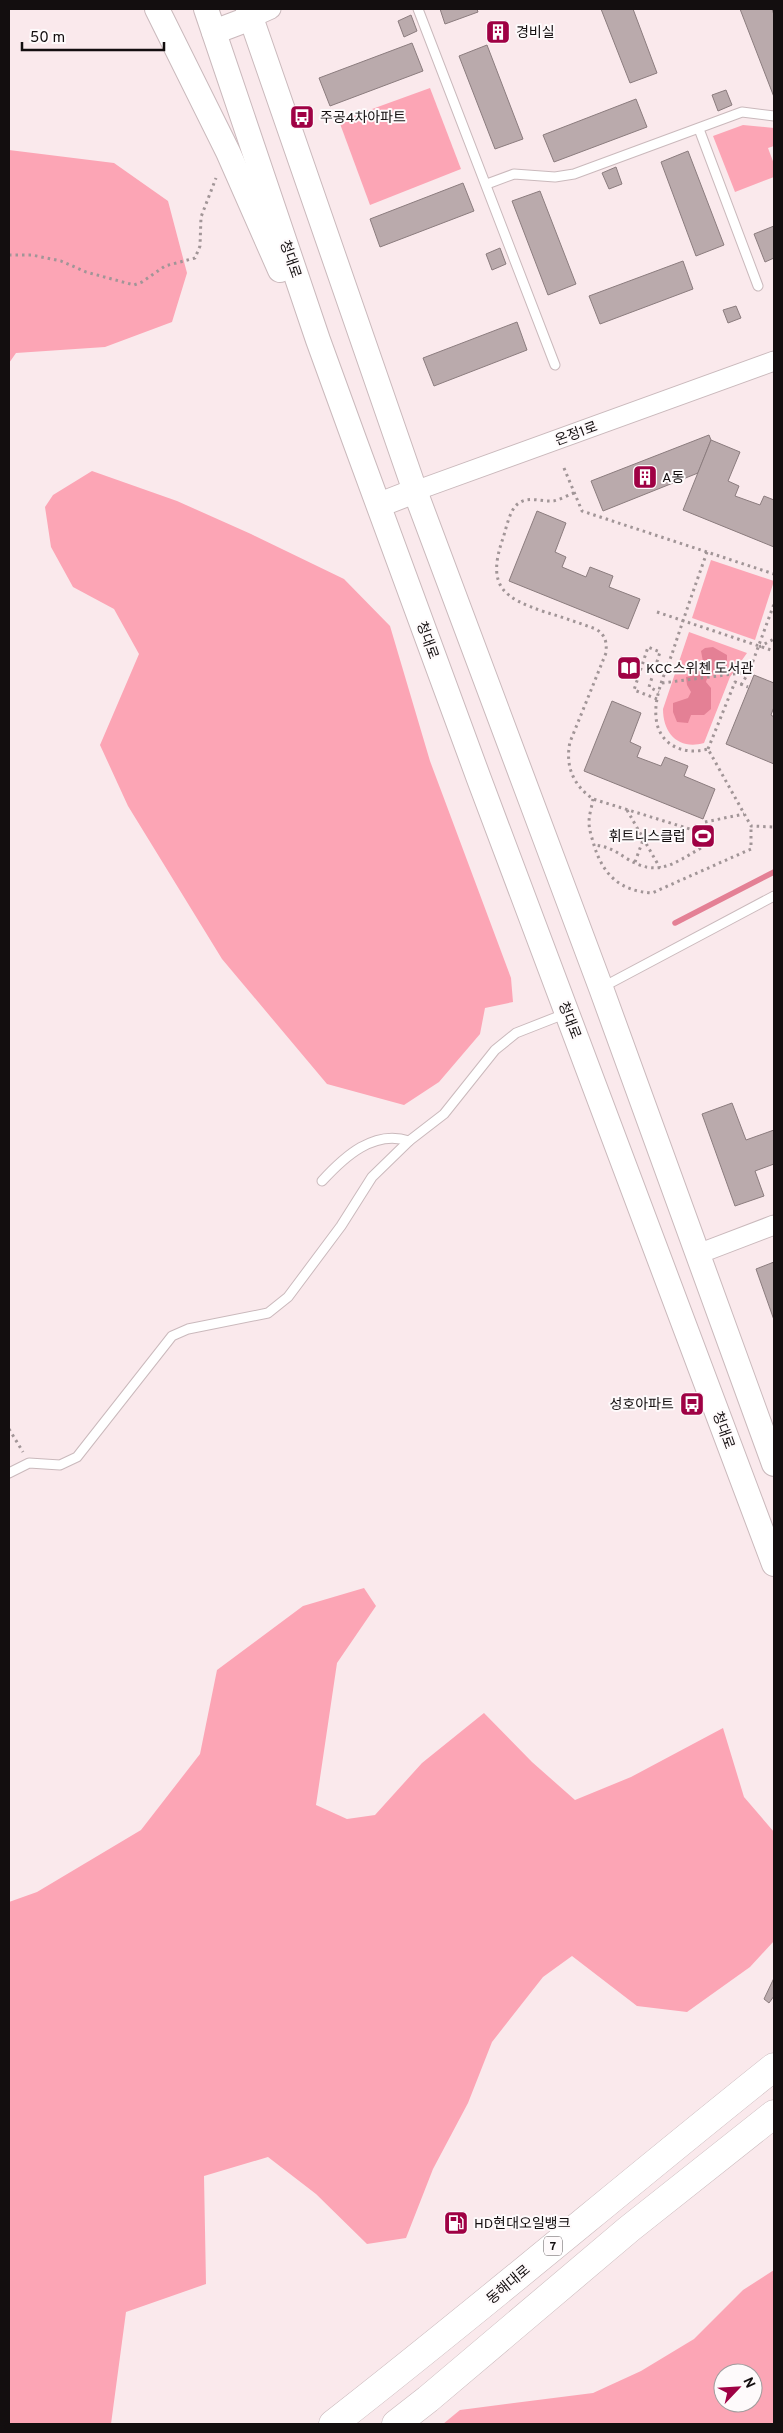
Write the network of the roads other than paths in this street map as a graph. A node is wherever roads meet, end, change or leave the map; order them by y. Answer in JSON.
{"nodes":[{"id":1,"x":157,"y":9,"type":"edge"},
{"id":2,"x":206,"y":9,"type":"edge"},
{"id":3,"x":418,"y":9,"type":"edge"},
{"id":4,"x":257,"y":12,"type":"edge"},
{"id":5,"x":214,"y":32,"type":"junction"},
{"id":6,"x":774,"y":116,"type":"edge"},
{"id":7,"x":699,"y":128,"type":"junction"},
{"id":8,"x":487,"y":184,"type":"junction"},
{"id":9,"x":758,"y":286,"type":"dead end"},
{"id":10,"x":774,"y":361,"type":"edge"},
{"id":11,"x":555,"y":364,"type":"dead end"},
{"id":12,"x":354,"y":439,"type":"junction"},
{"id":13,"x":416,"y":491,"type":"junction"},
{"id":14,"x":379,"y":505,"type":"junction"},
{"id":15,"x":774,"y":896,"type":"edge"},
{"id":16,"x":601,"y":988,"type":"junction"},
{"id":17,"x":567,"y":1013,"type":"junction"},
{"id":18,"x":409,"y":1141,"type":"junction"},
{"id":19,"x":322,"y":1181,"type":"dead end"},
{"id":20,"x":774,"y":1225,"type":"edge"},
{"id":21,"x":698,"y":1254,"type":"junction"},
{"id":22,"x":664,"y":1267,"type":"junction"},
{"id":23,"x":774,"y":1464,"type":"edge"},
{"id":24,"x":9,"y":1473,"type":"edge"},
{"id":25,"x":774,"y":1564,"type":"edge"},
{"id":26,"x":774,"y":2067,"type":"edge"},
{"id":27,"x":774,"y":2114,"type":"edge"},
{"id":28,"x":333,"y":2424,"type":"edge"},
{"id":29,"x":396,"y":2424,"type":"edge"}],
"edges":[{"from":1,"to":12,"type":"street"},
{"from":2,"to":5,"type":"street","name":"청대로"},
{"from":3,"to":8,"type":"lane"},
{"from":4,"to":5,"type":"street"},
{"from":4,"to":13,"type":"street"},
{"from":5,"to":12,"type":"street","name":"청대로"},
{"from":6,"to":7,"type":"lane"},
{"from":7,"to":8,"type":"lane"},
{"from":7,"to":9,"type":"lane"},
{"from":8,"to":11,"type":"lane"},
{"from":10,"to":13,"type":"street","name":"온정1로"},
{"from":12,"to":14,"type":"street","name":"청대로"},
{"from":13,"to":14,"type":"street","name":"온정1로"},
{"from":13,"to":16,"type":"street"},
{"from":14,"to":17,"type":"street","name":"청대로"},
{"from":15,"to":16,"type":"lane"},
{"from":16,"to":21,"type":"street"},
{"from":17,"to":18,"type":"lane"},
{"from":17,"to":22,"type":"street","name":"청대로"},
{"from":18,"to":19,"type":"lane"},
{"from":18,"to":24,"type":"lane"},
{"from":20,"to":21,"type":"street"},
{"from":21,"to":22,"type":"street"},
{"from":21,"to":23,"type":"street"},
{"from":22,"to":25,"type":"street","name":"청대로"},
{"from":26,"to":28,"type":"main road","name":"동해대로","number":"7"},
{"from":27,"to":29,"type":"main road"}]}
